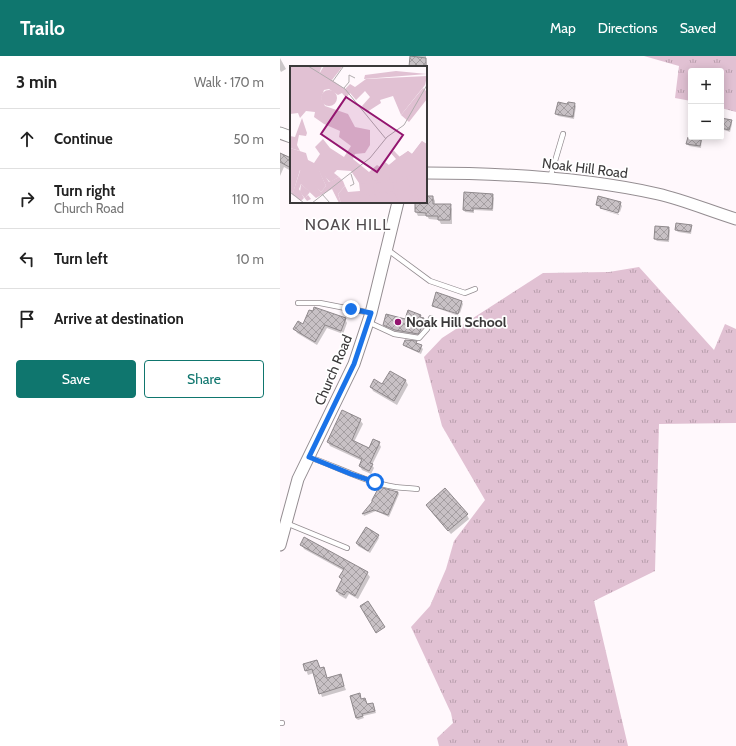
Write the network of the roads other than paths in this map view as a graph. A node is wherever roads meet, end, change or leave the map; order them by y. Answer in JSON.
{"nodes":[{"id":1,"x":280,"y":133,"type":"edge"},
{"id":2,"x":563,"y":134,"type":"dead end"},
{"id":3,"x":290,"y":137,"type":"edge"},
{"id":4,"x":427,"y":173,"type":"edge"},
{"id":5,"x":550,"y":178,"type":"junction"},
{"id":6,"x":398,"y":203,"type":"edge"},
{"id":7,"x":736,"y":219,"type":"edge"},
{"id":8,"x":387,"y":250,"type":"junction"},
{"id":9,"x":475,"y":289,"type":"dead end"},
{"id":10,"x":298,"y":304,"type":"dead end"},
{"id":11,"x":370,"y":317,"type":"junction"},
{"id":12,"x":431,"y":318,"type":"dead end"},
{"id":13,"x":309,"y":457,"type":"junction"},
{"id":14,"x":417,"y":489,"type":"dead end"},
{"id":15,"x":286,"y":523,"type":"junction"},
{"id":16,"x":280,"y":545,"type":"edge"},
{"id":17,"x":347,"y":548,"type":"dead end"}],
"edges":[{"from":1,"to":3,"type":"street"},
{"from":2,"to":5,"type":"lane"},
{"from":4,"to":5,"type":"street","name":"Noak Hill Road"},
{"from":5,"to":7,"type":"street","name":"Noak Hill Road"},
{"from":6,"to":8,"type":"street","name":"Church Road"},
{"from":8,"to":9,"type":"lane"},
{"from":8,"to":11,"type":"street","name":"Church Road"},
{"from":10,"to":11,"type":"lane"},
{"from":11,"to":12,"type":"lane"},
{"from":11,"to":13,"type":"street","name":"Church Road"},
{"from":13,"to":14,"type":"lane"},
{"from":13,"to":15,"type":"street","name":"Church Road"},
{"from":15,"to":16,"type":"street","name":"Church Road"},
{"from":15,"to":17,"type":"lane"}]}
